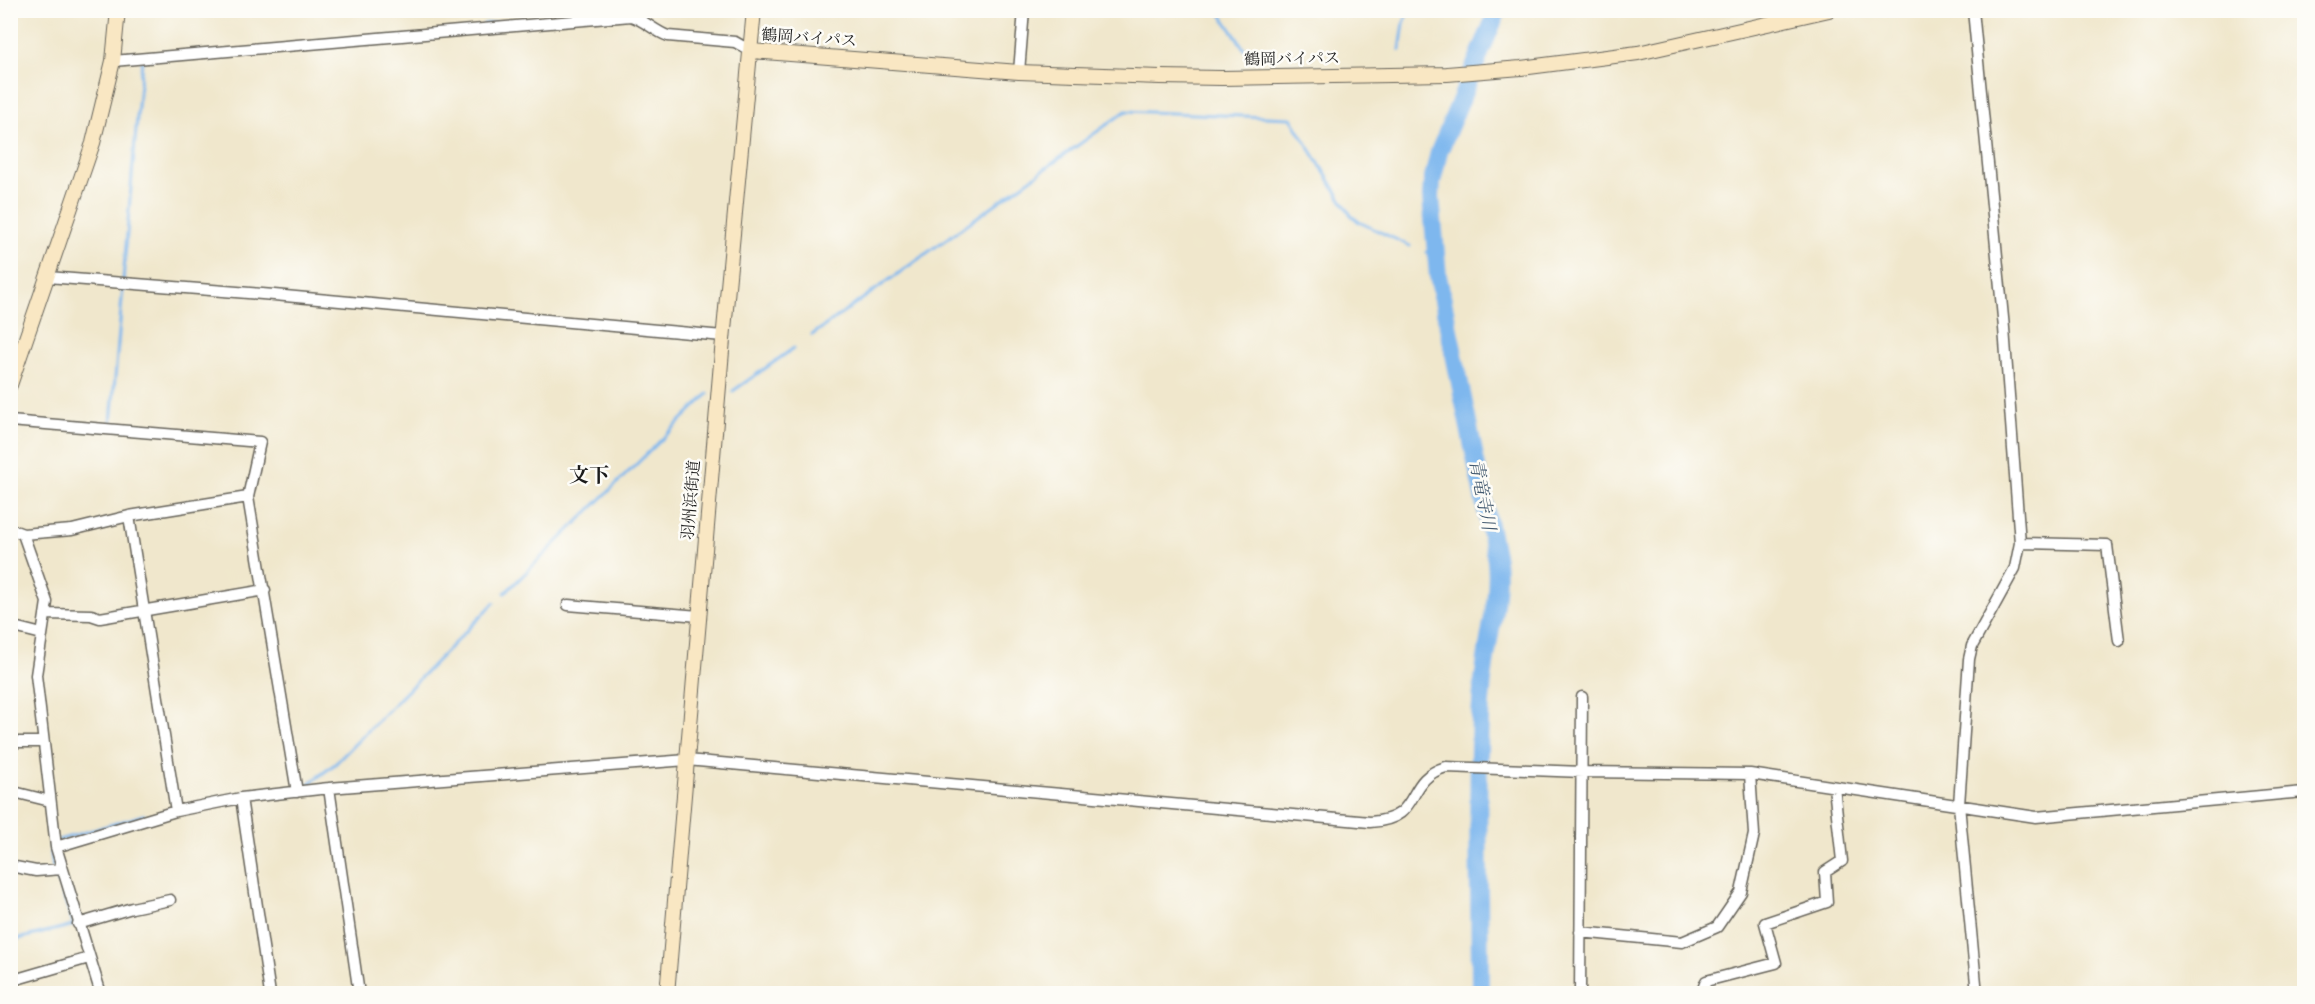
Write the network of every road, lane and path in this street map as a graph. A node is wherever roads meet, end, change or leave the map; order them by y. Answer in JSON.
{"nodes":[{"id":1,"x":118,"y":10,"type":"edge"},
{"id":2,"x":754,"y":10,"type":"edge"},
{"id":3,"x":1024,"y":10,"type":"edge"},
{"id":4,"x":1829,"y":10,"type":"edge"},
{"id":5,"x":1973,"y":10,"type":"edge"},
{"id":6,"x":751,"y":51,"type":"junction"},
{"id":7,"x":113,"y":61,"type":"junction"},
{"id":8,"x":1019,"y":72,"type":"junction"},
{"id":9,"x":48,"y":277,"type":"junction"},
{"id":10,"x":723,"y":336,"type":"junction"},
{"id":11,"x":10,"y":385,"type":"edge"},
{"id":12,"x":10,"y":420,"type":"edge"},
{"id":13,"x":248,"y":497,"type":"junction"},
{"id":14,"x":129,"y":516,"type":"junction"},
{"id":15,"x":10,"y":529,"type":"edge"},
{"id":16,"x":23,"y":534,"type":"junction"},
{"id":17,"x":2020,"y":543,"type":"junction"},
{"id":18,"x":265,"y":590,"type":"junction"},
{"id":19,"x":568,"y":605,"type":"dead end"},
{"id":20,"x":142,"y":611,"type":"junction"},
{"id":21,"x":46,"y":614,"type":"junction"},
{"id":22,"x":699,"y":616,"type":"junction"},
{"id":23,"x":10,"y":626,"type":"edge"},
{"id":24,"x":42,"y":634,"type":"junction"},
{"id":25,"x":2119,"y":641,"type":"dead end"},
{"id":26,"x":1582,"y":697,"type":"dead end"},
{"id":27,"x":10,"y":742,"type":"edge"},
{"id":28,"x":43,"y":742,"type":"junction"},
{"id":29,"x":687,"y":760,"type":"junction"},
{"id":30,"x":1583,"y":772,"type":"junction"},
{"id":31,"x":1750,"y":774,"type":"junction"},
{"id":32,"x":1834,"y":787,"type":"junction"},
{"id":33,"x":329,"y":788,"type":"junction"},
{"id":34,"x":296,"y":789,"type":"junction"},
{"id":35,"x":10,"y":791,"type":"edge"},
{"id":36,"x":2304,"y":792,"type":"edge"},
{"id":37,"x":241,"y":798,"type":"junction"},
{"id":38,"x":50,"y":801,"type":"junction"},
{"id":39,"x":1959,"y":805,"type":"junction"},
{"id":40,"x":175,"y":808,"type":"junction"},
{"id":41,"x":56,"y":848,"type":"junction"},
{"id":42,"x":10,"y":866,"type":"edge"},
{"id":43,"x":56,"y":869,"type":"junction"},
{"id":44,"x":170,"y":900,"type":"dead end"},
{"id":45,"x":78,"y":924,"type":"junction"},
{"id":46,"x":1580,"y":932,"type":"junction"},
{"id":47,"x":89,"y":958,"type":"junction"},
{"id":48,"x":10,"y":981,"type":"edge"},
{"id":49,"x":101,"y":993,"type":"edge"},
{"id":50,"x":270,"y":993,"type":"edge"},
{"id":51,"x":359,"y":993,"type":"edge"},
{"id":52,"x":667,"y":993,"type":"edge"},
{"id":53,"x":1580,"y":993,"type":"edge"},
{"id":54,"x":1701,"y":993,"type":"edge"},
{"id":55,"x":1977,"y":993,"type":"edge"}],
"edges":[{"from":1,"to":7,"type":"main road"},
{"from":2,"to":6,"type":"main road","name":"羽州浜街道"},
{"from":3,"to":8,"type":"street"},
{"from":4,"to":8,"type":"main road","name":"鶴岡バイパス"},
{"from":5,"to":17,"type":"street"},
{"from":6,"to":7,"type":"street"},
{"from":6,"to":8,"type":"main road","name":"鶴岡バイパス"},
{"from":6,"to":10,"type":"main road","name":"羽州浜街道"},
{"from":7,"to":9,"type":"main road"},
{"from":9,"to":10,"type":"street"},
{"from":9,"to":11,"type":"main road"},
{"from":10,"to":22,"type":"main road","name":"羽州浜街道"},
{"from":12,"to":13,"type":"street"},
{"from":13,"to":14,"type":"street"},
{"from":13,"to":18,"type":"street"},
{"from":14,"to":16,"type":"street"},
{"from":14,"to":20,"type":"street"},
{"from":15,"to":16,"type":"street"},
{"from":16,"to":21,"type":"street"},
{"from":17,"to":25,"type":"street"},
{"from":17,"to":39,"type":"street"},
{"from":18,"to":20,"type":"street"},
{"from":18,"to":34,"type":"street"},
{"from":19,"to":22,"type":"street"},
{"from":20,"to":21,"type":"street"},
{"from":20,"to":40,"type":"street"},
{"from":21,"to":24,"type":"street"},
{"from":22,"to":29,"type":"main road","name":"羽州浜街道"},
{"from":23,"to":24,"type":"street"},
{"from":24,"to":28,"type":"street"},
{"from":26,"to":30,"type":"street"},
{"from":27,"to":28,"type":"street"},
{"from":28,"to":38,"type":"street"},
{"from":29,"to":30,"type":"street"},
{"from":29,"to":33,"type":"street"},
{"from":29,"to":52,"type":"main road","name":"羽州浜街道"},
{"from":30,"to":31,"type":"street"},
{"from":30,"to":46,"type":"street"},
{"from":31,"to":32,"type":"street"},
{"from":31,"to":46,"type":"street"},
{"from":32,"to":39,"type":"street"},
{"from":32,"to":54,"type":"street"},
{"from":33,"to":34,"type":"street"},
{"from":33,"to":51,"type":"street"},
{"from":34,"to":37,"type":"street"},
{"from":35,"to":38,"type":"street"},
{"from":36,"to":39,"type":"street"},
{"from":37,"to":40,"type":"street"},
{"from":37,"to":50,"type":"street"},
{"from":38,"to":41,"type":"street"},
{"from":39,"to":55,"type":"street"},
{"from":40,"to":41,"type":"street"},
{"from":41,"to":43,"type":"street"},
{"from":42,"to":43,"type":"street"},
{"from":43,"to":45,"type":"street"},
{"from":44,"to":45,"type":"street"},
{"from":45,"to":47,"type":"street"},
{"from":46,"to":53,"type":"street"},
{"from":47,"to":48,"type":"street"},
{"from":47,"to":49,"type":"street"}]}
